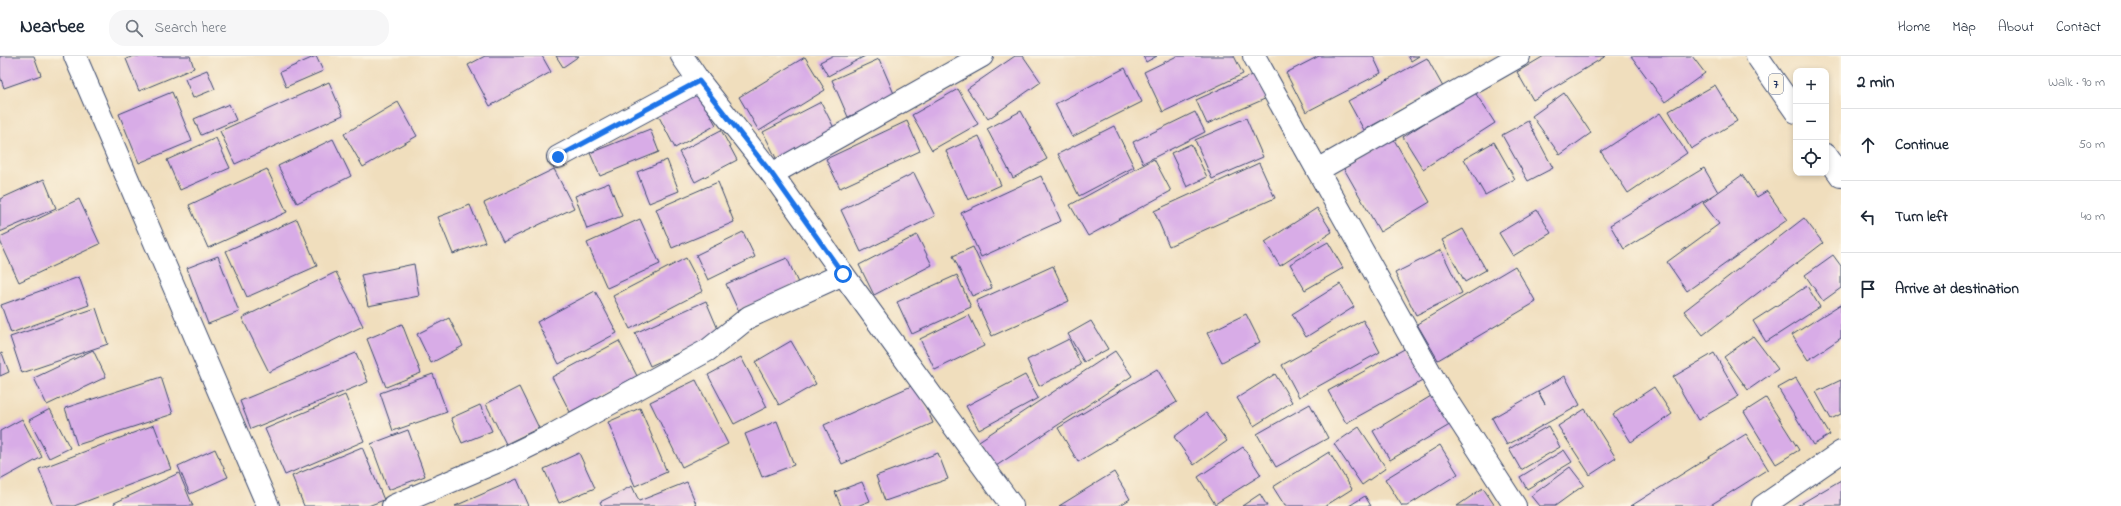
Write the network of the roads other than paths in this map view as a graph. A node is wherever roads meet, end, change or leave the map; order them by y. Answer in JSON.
{"nodes":[{"id":1,"x":75,"y":56,"type":"edge"},
{"id":2,"x":682,"y":56,"type":"edge"},
{"id":3,"x":982,"y":56,"type":"edge"},
{"id":4,"x":1254,"y":56,"type":"edge"},
{"id":5,"x":1519,"y":56,"type":"edge"},
{"id":6,"x":1757,"y":56,"type":"edge"},
{"id":7,"x":699,"y":81,"type":"junction"},
{"id":8,"x":1793,"y":108,"type":"edge"},
{"id":9,"x":558,"y":157,"type":"dead end"},
{"id":10,"x":1829,"y":159,"type":"edge"},
{"id":11,"x":1318,"y":170,"type":"junction"},
{"id":12,"x":772,"y":174,"type":"junction"},
{"id":13,"x":1841,"y":176,"type":"edge"},
{"id":14,"x":843,"y":274,"type":"junction"},
{"id":15,"x":1841,"y":452,"type":"edge"},
{"id":16,"x":268,"y":506,"type":"edge"},
{"id":17,"x":393,"y":506,"type":"edge"},
{"id":18,"x":1012,"y":506,"type":"edge"},
{"id":19,"x":1515,"y":506,"type":"edge"},
{"id":20,"x":1763,"y":506,"type":"edge"}],
"edges":[{"from":1,"to":16,"type":"main road"},
{"from":2,"to":7,"type":"main road"},
{"from":3,"to":12,"type":"main road"},
{"from":4,"to":11,"type":"main road"},
{"from":5,"to":11,"type":"main road"},
{"from":6,"to":8,"type":"main road","number":"7"},
{"from":7,"to":9,"type":"main road"},
{"from":7,"to":12,"type":"main road"},
{"from":10,"to":13,"type":"main road"},
{"from":11,"to":19,"type":"main road"},
{"from":12,"to":14,"type":"main road"},
{"from":14,"to":17,"type":"main road"},
{"from":14,"to":18,"type":"main road"},
{"from":15,"to":20,"type":"main road"}]}
